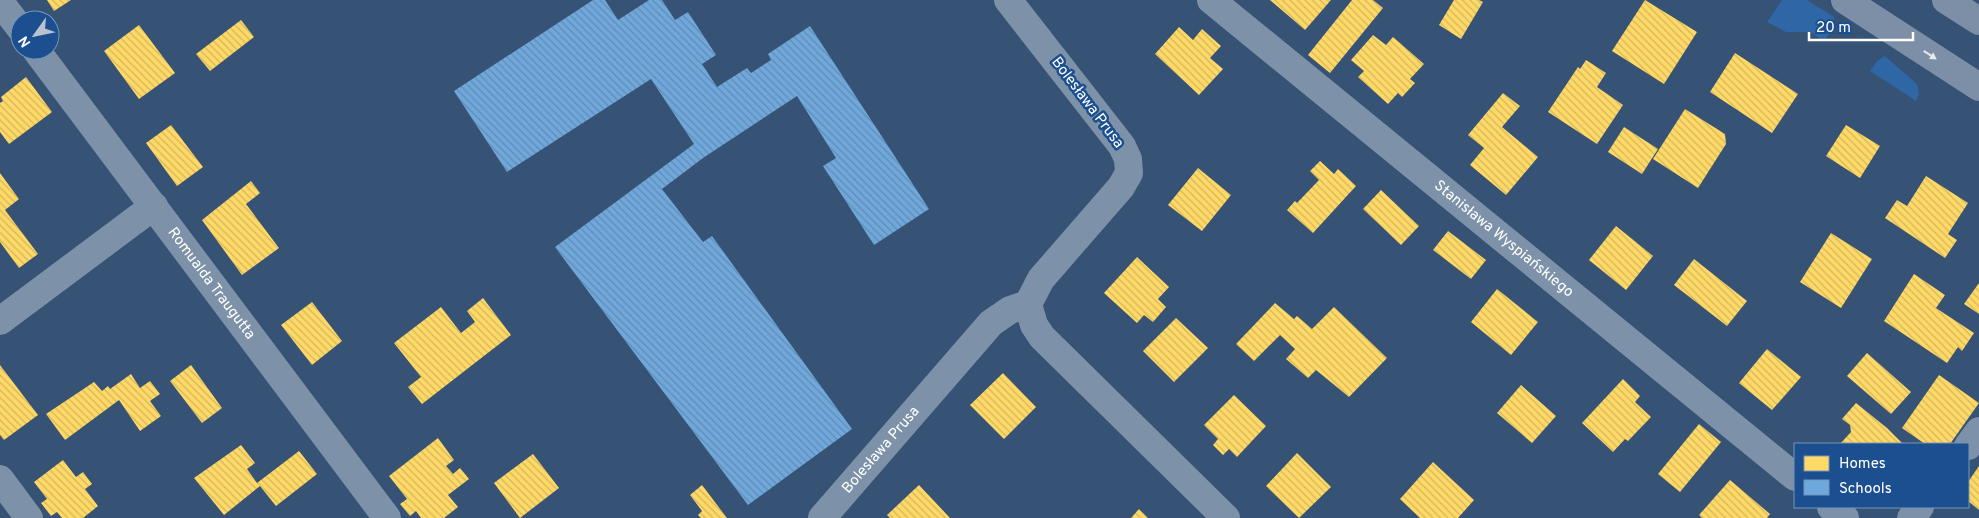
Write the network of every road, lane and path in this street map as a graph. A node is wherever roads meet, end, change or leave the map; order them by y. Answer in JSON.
{"nodes":[{"id":1,"x":1008,"y":0,"type":"edge"},
{"id":2,"x":1211,"y":0,"type":"edge"},
{"id":3,"x":1845,"y":0,"type":"edge"},
{"id":4,"x":1946,"y":0,"type":"edge"},
{"id":5,"x":0,"y":2,"type":"edge"},
{"id":6,"x":10,"y":15,"type":"edge"},
{"id":7,"x":1979,"y":21,"type":"edge"},
{"id":8,"x":44,"y":60,"type":"edge"},
{"id":9,"x":1979,"y":87,"type":"edge"},
{"id":10,"x":154,"y":206,"type":"junction"},
{"id":11,"x":1028,"y":304,"type":"junction"},
{"id":12,"x":0,"y":321,"type":"edge"},
{"id":13,"x":1979,"y":431,"type":"edge"},
{"id":14,"x":1969,"y":445,"type":"edge"},
{"id":15,"x":1794,"y":477,"type":"edge"},
{"id":16,"x":0,"y":479,"type":"edge"},
{"id":17,"x":1832,"y":508,"type":"edge"},
{"id":18,"x":1919,"y":508,"type":"edge"},
{"id":19,"x":29,"y":518,"type":"edge"},
{"id":20,"x":387,"y":518,"type":"edge"},
{"id":21,"x":822,"y":518,"type":"edge"},
{"id":22,"x":1226,"y":518,"type":"edge"},
{"id":23,"x":1845,"y":518,"type":"edge"},
{"id":24,"x":1911,"y":518,"type":"edge"}],
"edges":[{"from":1,"to":11,"type":"street","name":"Bolesława Prusa"},
{"from":2,"to":15,"type":"street","name":"Stanisława Wyspiańskiego"},
{"from":3,"to":9,"type":"main road","one_way":true},
{"from":4,"to":7,"type":"main road"},
{"from":5,"to":6,"type":"street"},
{"from":8,"to":10,"type":"street","name":"Romualda Traugutta"},
{"from":10,"to":12,"type":"street"},
{"from":10,"to":20,"type":"street","name":"Romualda Traugutta"},
{"from":11,"to":21,"type":"street","name":"Bolesława Prusa"},
{"from":11,"to":22,"type":"street"},
{"from":13,"to":14,"type":"street"},
{"from":16,"to":19,"type":"street"},
{"from":17,"to":23,"type":"street"},
{"from":18,"to":24,"type":"street"}]}
